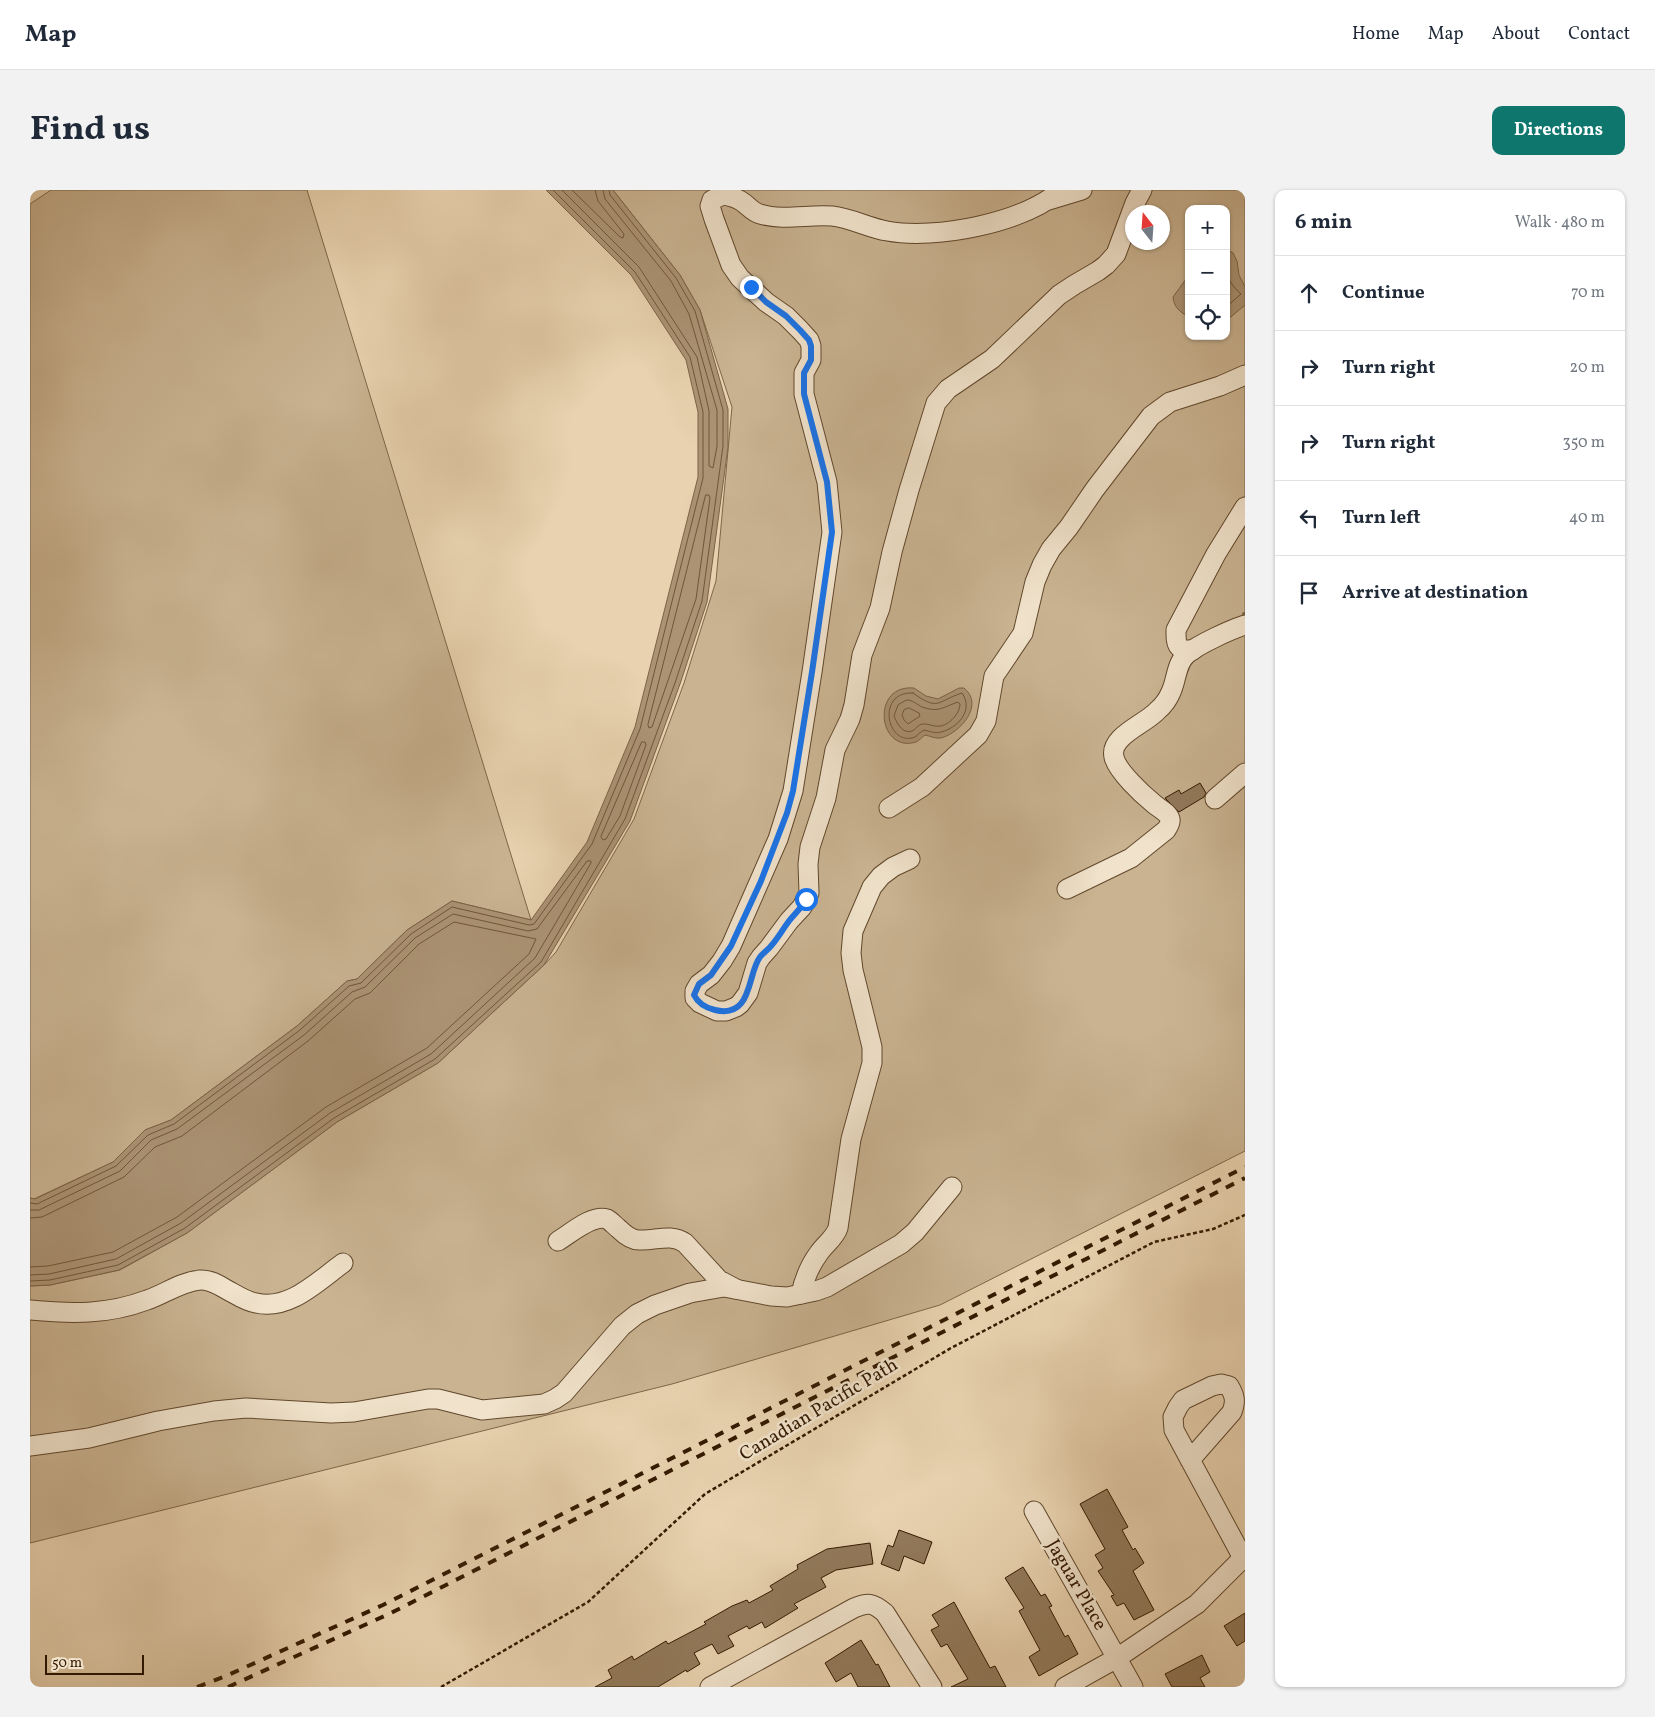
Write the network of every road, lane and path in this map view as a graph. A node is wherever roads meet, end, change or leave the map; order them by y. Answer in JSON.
{"nodes":[{"id":1,"x":1061,"y":190,"type":"edge"},
{"id":2,"x":1082,"y":190,"type":"edge"},
{"id":3,"x":1142,"y":190,"type":"edge"},
{"id":4,"x":1044,"y":202,"type":"junction"},
{"id":5,"x":1245,"y":375,"type":"edge"},
{"id":6,"x":1245,"y":507,"type":"edge"},
{"id":7,"x":1245,"y":625,"type":"edge"},
{"id":8,"x":1193,"y":650,"type":"junction"},
{"id":9,"x":1245,"y":773,"type":"edge"},
{"id":10,"x":1215,"y":799,"type":"dead end"},
{"id":11,"x":889,"y":808,"type":"dead end"},
{"id":12,"x":910,"y":860,"type":"dead end"},
{"id":13,"x":1067,"y":889,"type":"dead end"},
{"id":14,"x":952,"y":1187,"type":"dead end"},
{"id":15,"x":1245,"y":1215,"type":"edge"},
{"id":16,"x":558,"y":1241,"type":"dead end"},
{"id":17,"x":343,"y":1263,"type":"dead end"},
{"id":18,"x":742,"y":1291,"type":"junction"},
{"id":19,"x":801,"y":1294,"type":"junction"},
{"id":20,"x":30,"y":1310,"type":"edge"},
{"id":21,"x":30,"y":1446,"type":"edge"},
{"id":22,"x":1190,"y":1460,"type":"dead end"},
{"id":23,"x":1034,"y":1511,"type":"dead end"},
{"id":24,"x":1244,"y":1558,"type":"edge"},
{"id":25,"x":1117,"y":1658,"type":"junction"},
{"id":26,"x":441,"y":1687,"type":"edge"},
{"id":27,"x":710,"y":1687,"type":"edge"},
{"id":28,"x":932,"y":1687,"type":"edge"},
{"id":29,"x":1065,"y":1687,"type":"edge"},
{"id":30,"x":1133,"y":1687,"type":"edge"}],
"edges":[{"from":1,"to":4,"type":"street"},
{"from":2,"to":4,"type":"street"},
{"from":3,"to":4,"type":"street"},
{"from":5,"to":11,"type":"street"},
{"from":6,"to":8,"type":"street"},
{"from":7,"to":8,"type":"street"},
{"from":8,"to":13,"type":"street"},
{"from":9,"to":10,"type":"street"},
{"from":12,"to":19,"type":"street"},
{"from":14,"to":19,"type":"street"},
{"from":15,"to":26,"type":"path","name":"Canadian Pacific Path"},
{"from":16,"to":18,"type":"street"},
{"from":17,"to":20,"type":"street"},
{"from":18,"to":19,"type":"street"},
{"from":18,"to":21,"type":"street"},
{"from":22,"to":24,"type":"street"},
{"from":23,"to":25,"type":"street","name":"Jaguar Place"},
{"from":24,"to":25,"type":"street"},
{"from":25,"to":29,"type":"street"},
{"from":25,"to":30,"type":"street","name":"Jaguar Place"},
{"from":27,"to":28,"type":"street"}]}
